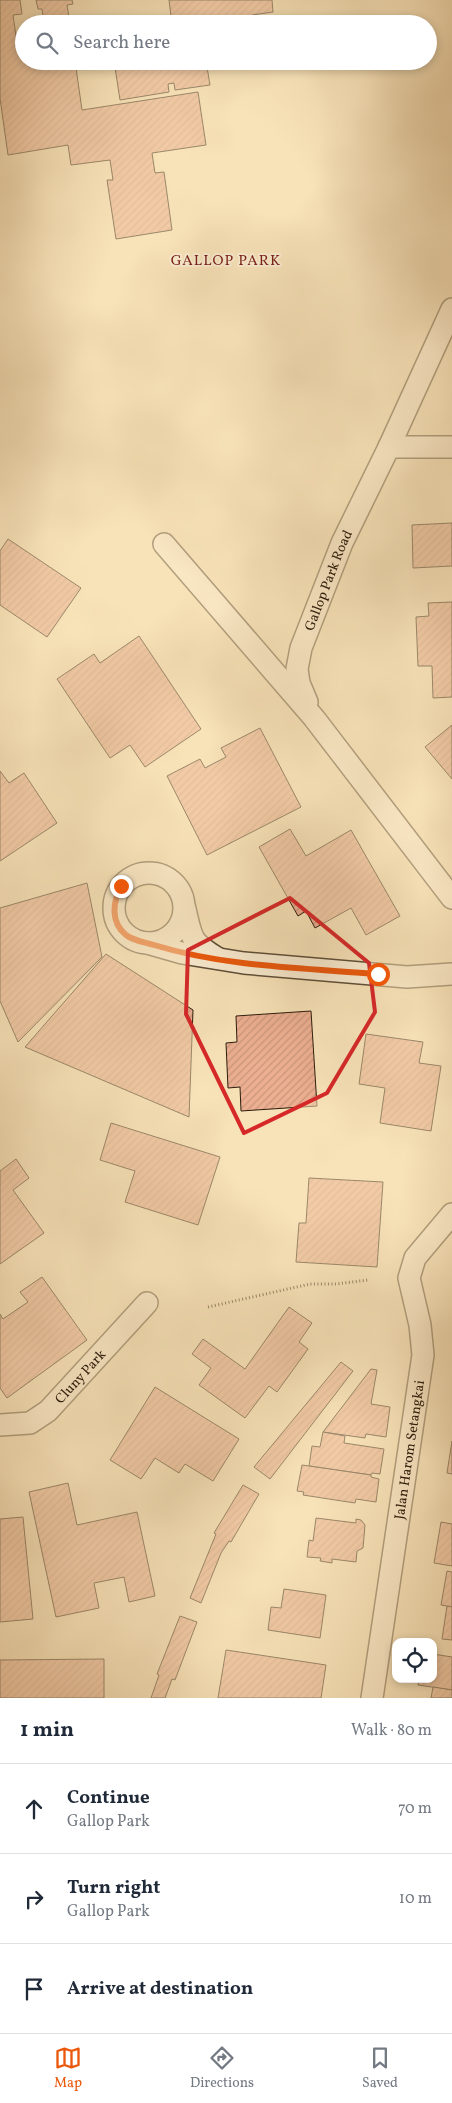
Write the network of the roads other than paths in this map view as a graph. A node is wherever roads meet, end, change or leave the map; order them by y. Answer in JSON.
{"nodes":[{"id":1,"x":452,"y":309,"type":"edge"},
{"id":2,"x":389,"y":447,"type":"junction"},
{"id":3,"x":452,"y":447,"type":"edge"},
{"id":4,"x":164,"y":544,"type":"dead end"},
{"id":5,"x":314,"y":718,"type":"junction"},
{"id":6,"x":452,"y":898,"type":"edge"},
{"id":7,"x":185,"y":909,"type":"junction"},
{"id":8,"x":147,"y":943,"type":"junction"},
{"id":9,"x":219,"y":959,"type":"junction"},
{"id":10,"x":452,"y":974,"type":"edge"},
{"id":11,"x":452,"y":1214,"type":"edge"},
{"id":12,"x":147,"y":1303,"type":"dead end"},
{"id":13,"x":0,"y":1425,"type":"edge"},
{"id":14,"x":372,"y":1698,"type":"edge"}],
"edges":[{"from":1,"to":2,"type":"street","name":"Gallop Park Road"},
{"from":2,"to":3,"type":"street"},
{"from":2,"to":5,"type":"street","name":"Gallop Park Road"},
{"from":4,"to":5,"type":"street","name":"Gallop Park Road"},
{"from":5,"to":6,"type":"street","name":"Gallop Park Road"},
{"from":7,"to":8,"type":"street"},
{"from":7,"to":8,"type":"street"},
{"from":7,"to":9,"type":"street"},
{"from":8,"to":9,"type":"street"},
{"from":9,"to":10,"type":"street"},
{"from":11,"to":14,"type":"street","name":"Jalan Harom Setangkai"},
{"from":12,"to":13,"type":"street","name":"Cluny Park"}]}
